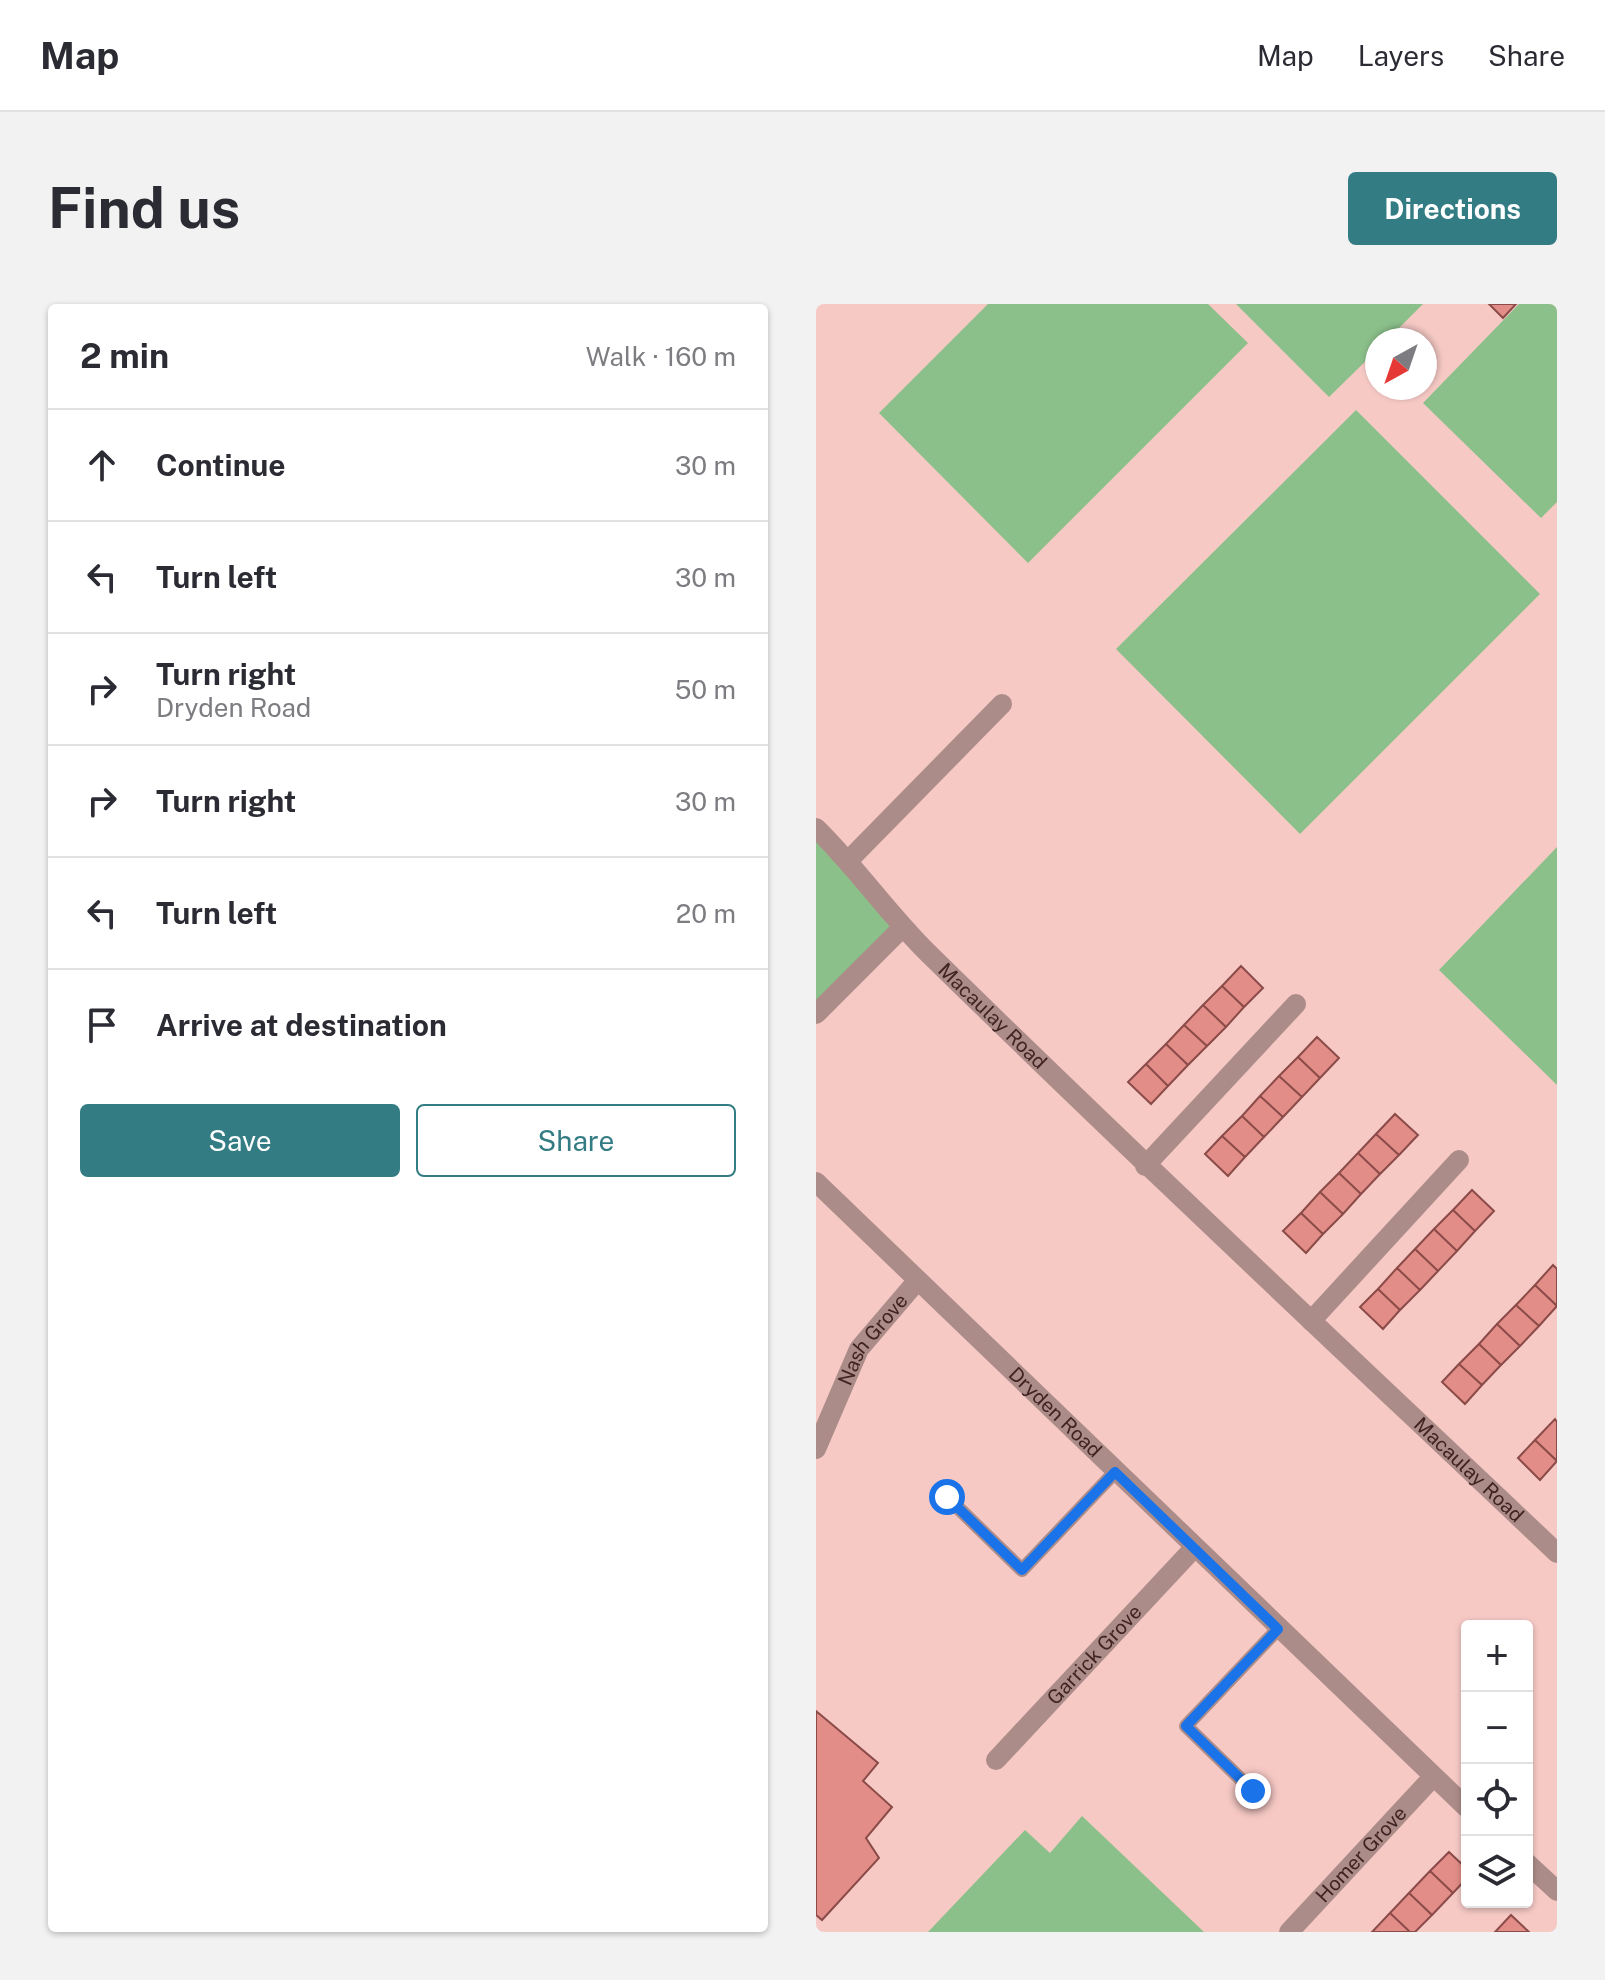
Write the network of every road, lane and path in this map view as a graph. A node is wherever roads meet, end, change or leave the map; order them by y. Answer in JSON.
{"nodes":[{"id":1,"x":1002,"y":704,"type":"dead end"},
{"id":2,"x":816,"y":828,"type":"edge"},
{"id":3,"x":849,"y":860,"type":"junction"},
{"id":4,"x":902,"y":928,"type":"junction"},
{"id":5,"x":1296,"y":1004,"type":"dead end"},
{"id":6,"x":816,"y":1014,"type":"edge"},
{"id":7,"x":1459,"y":1160,"type":"dead end"},
{"id":8,"x":1145,"y":1166,"type":"junction"},
{"id":9,"x":816,"y":1182,"type":"edge"},
{"id":10,"x":917,"y":1281,"type":"junction"},
{"id":11,"x":1311,"y":1321,"type":"junction"},
{"id":12,"x":816,"y":1449,"type":"edge"},
{"id":13,"x":1115,"y":1472,"type":"junction"},
{"id":14,"x":947,"y":1497,"type":"dead end"},
{"id":15,"x":1194,"y":1548,"type":"junction"},
{"id":16,"x":1557,"y":1553,"type":"edge"},
{"id":17,"x":1278,"y":1629,"type":"junction"},
{"id":18,"x":996,"y":1760,"type":"dead end"},
{"id":19,"x":1433,"y":1777,"type":"junction"},
{"id":20,"x":1253,"y":1791,"type":"dead end"},
{"id":21,"x":1461,"y":1803,"type":"edge"},
{"id":22,"x":1533,"y":1869,"type":"edge"},
{"id":23,"x":1557,"y":1891,"type":"edge"},
{"id":24,"x":1289,"y":1932,"type":"edge"}],
"edges":[{"from":1,"to":3,"type":"street"},
{"from":2,"to":3,"type":"street","name":"Macaulay Road"},
{"from":3,"to":4,"type":"street","name":"Macaulay Road"},
{"from":4,"to":6,"type":"street"},
{"from":4,"to":8,"type":"street","name":"Macaulay Road"},
{"from":5,"to":8,"type":"street"},
{"from":7,"to":11,"type":"street"},
{"from":8,"to":11,"type":"street","name":"Macaulay Road"},
{"from":9,"to":10,"type":"street","name":"Dryden Road"},
{"from":10,"to":12,"type":"street","name":"Nash Grove"},
{"from":10,"to":13,"type":"street","name":"Dryden Road"},
{"from":11,"to":16,"type":"street","name":"Macaulay Road"},
{"from":13,"to":14,"type":"lane"},
{"from":13,"to":15,"type":"street","name":"Dryden Road"},
{"from":15,"to":17,"type":"street","name":"Dryden Road"},
{"from":15,"to":18,"type":"street","name":"Garrick Grove"},
{"from":17,"to":19,"type":"street","name":"Dryden Road"},
{"from":17,"to":20,"type":"lane"},
{"from":19,"to":21,"type":"street","name":"Dryden Road"},
{"from":19,"to":24,"type":"street","name":"Homer Grove"},
{"from":22,"to":23,"type":"street"}]}
